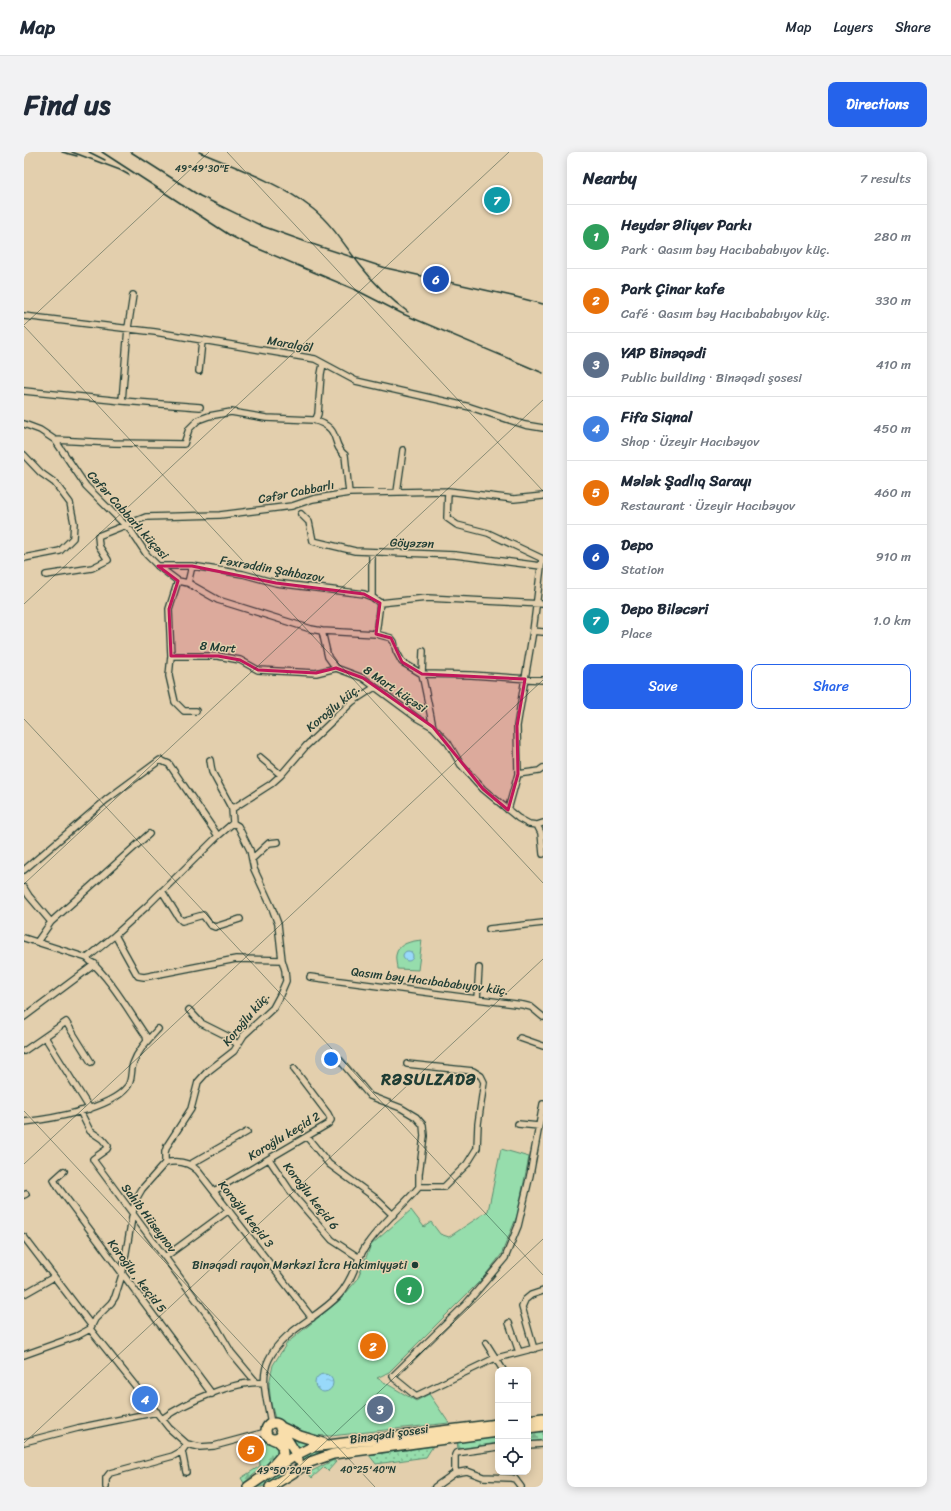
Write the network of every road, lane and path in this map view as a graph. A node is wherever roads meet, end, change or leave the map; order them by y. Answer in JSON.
{"nodes":[{"id":1,"x":133,"y":295,"type":"dead end"},
{"id":2,"x":24,"y":316,"type":"edge"},
{"id":3,"x":128,"y":328,"type":"junction"},
{"id":4,"x":202,"y":341,"type":"junction"},
{"id":5,"x":323,"y":364,"type":"junction"},
{"id":6,"x":200,"y":372,"type":"dead end"},
{"id":7,"x":24,"y":391,"type":"edge"},
{"id":8,"x":122,"y":401,"type":"junction"},
{"id":9,"x":200,"y":406,"type":"dead end"},
{"id":10,"x":313,"y":420,"type":"junction"},
{"id":11,"x":24,"y":424,"type":"edge"},
{"id":12,"x":543,"y":428,"type":"edge"},
{"id":13,"x":55,"y":440,"type":"junction"},
{"id":14,"x":403,"y":450,"type":"dead end"},
{"id":15,"x":24,"y":455,"type":"edge"},
{"id":16,"x":448,"y":491,"type":"junction"},
{"id":17,"x":397,"y":492,"type":"junction"},
{"id":18,"x":349,"y":493,"type":"junction"},
{"id":19,"x":543,"y":496,"type":"edge"},
{"id":20,"x":301,"y":514,"type":"dead end"},
{"id":21,"x":126,"y":526,"type":"junction"},
{"id":22,"x":372,"y":552,"type":"junction"},
{"id":23,"x":24,"y":558,"type":"edge"},
{"id":24,"x":543,"y":559,"type":"edge"},
{"id":25,"x":158,"y":566,"type":"junction"},
{"id":26,"x":192,"y":566,"type":"junction"},
{"id":27,"x":541,"y":566,"type":"junction"},
{"id":28,"x":46,"y":575,"type":"dead end"},
{"id":29,"x":178,"y":581,"type":"junction"},
{"id":30,"x":188,"y":583,"type":"junction"},
{"id":31,"x":372,"y":597,"type":"junction"},
{"id":32,"x":380,"y":603,"type":"junction"},
{"id":33,"x":540,"y":604,"type":"edge"},
{"id":34,"x":322,"y":631,"type":"junction"},
{"id":35,"x":533,"y":632,"type":"junction"},
{"id":36,"x":543,"y":632,"type":"edge"},
{"id":37,"x":376,"y":634,"type":"junction"},
{"id":38,"x":423,"y":651,"type":"dead end"},
{"id":39,"x":171,"y":656,"type":"junction"},
{"id":40,"x":336,"y":668,"type":"junction"},
{"id":41,"x":422,"y":674,"type":"junction"},
{"id":42,"x":525,"y":679,"type":"junction"},
{"id":43,"x":543,"y":680,"type":"edge"},
{"id":44,"x":375,"y":687,"type":"junction"},
{"id":45,"x":196,"y":711,"type":"dead end"},
{"id":46,"x":433,"y":727,"type":"junction"},
{"id":47,"x":260,"y":757,"type":"dead end"},
{"id":48,"x":210,"y":760,"type":"dead end"},
{"id":49,"x":543,"y":768,"type":"edge"},
{"id":50,"x":518,"y":774,"type":"junction"},
{"id":51,"x":281,"y":775,"type":"junction"},
{"id":52,"x":232,"y":809,"type":"junction"},
{"id":53,"x":508,"y":810,"type":"junction"},
{"id":54,"x":233,"y":823,"type":"junction"},
{"id":55,"x":543,"y":823,"type":"edge"},
{"id":56,"x":537,"y":825,"type":"junction"},
{"id":57,"x":149,"y":834,"type":"dead end"},
{"id":58,"x":218,"y":836,"type":"junction"},
{"id":59,"x":278,"y":842,"type":"dead end"},
{"id":60,"x":543,"y":854,"type":"edge"},
{"id":61,"x":252,"y":859,"type":"junction"},
{"id":62,"x":24,"y":870,"type":"edge"},
{"id":63,"x":24,"y":888,"type":"edge"},
{"id":64,"x":162,"y":891,"type":"junction"},
{"id":65,"x":240,"y":919,"type":"dead end"},
{"id":66,"x":51,"y":922,"type":"junction"},
{"id":67,"x":543,"y":922,"type":"edge"},
{"id":68,"x":489,"y":929,"type":"dead end"},
{"id":69,"x":115,"y":935,"type":"junction"},
{"id":70,"x":24,"y":938,"type":"edge"},
{"id":71,"x":37,"y":942,"type":"junction"},
{"id":72,"x":88,"y":958,"type":"junction"},
{"id":73,"x":282,"y":960,"type":"junction"},
{"id":74,"x":95,"y":964,"type":"junction"},
{"id":75,"x":479,"y":968,"type":"dead end"},
{"id":76,"x":310,"y":977,"type":"dead end"},
{"id":77,"x":478,"y":999,"type":"junction"},
{"id":78,"x":189,"y":1010,"type":"dead end"},
{"id":79,"x":24,"y":1017,"type":"edge"},
{"id":80,"x":543,"y":1017,"type":"edge"},
{"id":81,"x":158,"y":1029,"type":"dead end"},
{"id":82,"x":45,"y":1037,"type":"junction"},
{"id":83,"x":520,"y":1038,"type":"dead end"},
{"id":84,"x":147,"y":1041,"type":"junction"},
{"id":85,"x":238,"y":1045,"type":"junction"},
{"id":86,"x":543,"y":1046,"type":"edge"},
{"id":87,"x":24,"y":1051,"type":"edge"},
{"id":88,"x":339,"y":1059,"type":"dead end"},
{"id":89,"x":91,"y":1062,"type":"dead end"},
{"id":90,"x":407,"y":1064,"type":"dead end"},
{"id":91,"x":294,"y":1069,"type":"dead end"},
{"id":92,"x":543,"y":1104,"type":"edge"},
{"id":93,"x":90,"y":1109,"type":"junction"},
{"id":94,"x":80,"y":1111,"type":"junction"},
{"id":95,"x":24,"y":1122,"type":"edge"},
{"id":96,"x":518,"y":1124,"type":"dead end"},
{"id":97,"x":539,"y":1126,"type":"junction"},
{"id":98,"x":248,"y":1132,"type":"dead end"},
{"id":99,"x":307,"y":1137,"type":"junction"},
{"id":100,"x":268,"y":1159,"type":"junction"},
{"id":101,"x":165,"y":1163,"type":"junction"},
{"id":102,"x":191,"y":1164,"type":"junction"},
{"id":103,"x":64,"y":1171,"type":"dead end"},
{"id":104,"x":419,"y":1187,"type":"junction"},
{"id":105,"x":214,"y":1191,"type":"junction"},
{"id":106,"x":229,"y":1210,"type":"junction"},
{"id":107,"x":132,"y":1214,"type":"junction"},
{"id":108,"x":392,"y":1215,"type":"junction"},
{"id":109,"x":24,"y":1237,"type":"edge"},
{"id":110,"x":165,"y":1257,"type":"junction"},
{"id":111,"x":358,"y":1257,"type":"junction"},
{"id":112,"x":122,"y":1275,"type":"junction"},
{"id":113,"x":54,"y":1277,"type":"junction"},
{"id":114,"x":543,"y":1291,"type":"edge"},
{"id":115,"x":24,"y":1294,"type":"edge"},
{"id":116,"x":312,"y":1318,"type":"junction"},
{"id":117,"x":509,"y":1323,"type":"dead end"},
{"id":118,"x":90,"y":1327,"type":"junction"},
{"id":119,"x":486,"y":1343,"type":"dead end"},
{"id":120,"x":543,"y":1346,"type":"edge"},
{"id":121,"x":534,"y":1349,"type":"junction"},
{"id":122,"x":519,"y":1352,"type":"junction"},
{"id":123,"x":24,"y":1355,"type":"edge"},
{"id":124,"x":496,"y":1358,"type":"junction"},
{"id":125,"x":501,"y":1367,"type":"edge"},
{"id":126,"x":256,"y":1382,"type":"junction"},
{"id":127,"x":264,"y":1383,"type":"junction"},
{"id":128,"x":212,"y":1394,"type":"junction"},
{"id":129,"x":157,"y":1412,"type":"junction"},
{"id":130,"x":543,"y":1418,"type":"edge"},
{"id":131,"x":162,"y":1419,"type":"junction"},
{"id":132,"x":531,"y":1420,"type":"edge"},
{"id":133,"x":495,"y":1424,"type":"edge"},
{"id":134,"x":277,"y":1426,"type":"junction"},
{"id":135,"x":543,"y":1426,"type":"edge"},
{"id":136,"x":531,"y":1428,"type":"edge"},
{"id":137,"x":495,"y":1432,"type":"edge"},
{"id":138,"x":269,"y":1436,"type":"junction"},
{"id":139,"x":24,"y":1442,"type":"edge"},
{"id":140,"x":187,"y":1444,"type":"junction"},
{"id":141,"x":330,"y":1444,"type":"junction"},
{"id":142,"x":543,"y":1444,"type":"edge"},
{"id":143,"x":531,"y":1445,"type":"edge"},
{"id":144,"x":495,"y":1447,"type":"edge"},
{"id":145,"x":182,"y":1451,"type":"junction"},
{"id":146,"x":296,"y":1454,"type":"junction"},
{"id":147,"x":186,"y":1472,"type":"dead end"},
{"id":148,"x":455,"y":1473,"type":"junction"},
{"id":149,"x":264,"y":1476,"type":"junction"},
{"id":150,"x":288,"y":1476,"type":"junction"},
{"id":151,"x":106,"y":1487,"type":"edge"},
{"id":152,"x":248,"y":1487,"type":"edge"},
{"id":153,"x":270,"y":1487,"type":"edge"},
{"id":154,"x":435,"y":1487,"type":"edge"},
{"id":155,"x":521,"y":1487,"type":"edge"}],
"edges":[{"from":1,"to":3,"type":"street"},
{"from":2,"to":3,"type":"street","name":"Maralgöl"},
{"from":3,"to":4,"type":"street","name":"Maralgöl"},
{"from":3,"to":8,"type":"street"},
{"from":4,"to":5,"type":"street","name":"Maralgöl"},
{"from":4,"to":6,"type":"street"},
{"from":5,"to":10,"type":"street"},
{"from":5,"to":12,"type":"street","name":"Maralgöl"},
{"from":7,"to":8,"type":"street"},
{"from":8,"to":9,"type":"street"},
{"from":10,"to":13,"type":"street"},
{"from":10,"to":18,"type":"street"},
{"from":11,"to":13,"type":"street","name":"Cəfər Cabbarlı küçəsi"},
{"from":13,"to":21,"type":"street","name":"Cəfər Cabbarlı küçəsi"},
{"from":14,"to":17,"type":"street"},
{"from":15,"to":23,"type":"street"},
{"from":16,"to":17,"type":"street","name":"Cəfər Cabbarlı"},
{"from":16,"to":19,"type":"street","name":"Cəfər Cabbarlı"},
{"from":16,"to":24,"type":"street"},
{"from":17,"to":18,"type":"street","name":"Cəfər Cabbarlı"},
{"from":18,"to":21,"type":"street","name":"Cəfər Cabbarlı"},
{"from":20,"to":22,"type":"street","name":"Göyəzən"},
{"from":21,"to":25,"type":"street","name":"Cəfər Cabbarlı küçəsi"},
{"from":21,"to":28,"type":"street","name":"Cəfər Cabbarlı"},
{"from":22,"to":27,"type":"street","name":"Göyəzən"},
{"from":22,"to":31,"type":"street"},
{"from":24,"to":27,"type":"street"},
{"from":25,"to":26,"type":"street","name":"Fəxrəddin Şahbazov"},
{"from":25,"to":29,"type":"street","name":"Cəfər Cabbarlı küçəsi"},
{"from":26,"to":30,"type":"street"},
{"from":26,"to":31,"type":"street","name":"Fəxrəddin Şahbazov"},
{"from":27,"to":33,"type":"street"},
{"from":29,"to":30,"type":"street","name":"Cəfər Cabbarlı küçəsi"},
{"from":29,"to":39,"type":"street"},
{"from":30,"to":34,"type":"street","name":"Cəfər Cabbarlı küçəsi"},
{"from":31,"to":32,"type":"street","name":"Fəxrəddin Şahbazov"},
{"from":32,"to":33,"type":"street"},
{"from":32,"to":37,"type":"street"},
{"from":33,"to":35,"type":"street"},
{"from":34,"to":37,"type":"street"},
{"from":34,"to":40,"type":"street"},
{"from":35,"to":36,"type":"street"},
{"from":35,"to":42,"type":"street"},
{"from":37,"to":41,"type":"street"},
{"from":38,"to":41,"type":"street","name":"8 Mart küçəsi"},
{"from":39,"to":40,"type":"street","name":"8 Mart"},
{"from":39,"to":45,"type":"street"},
{"from":40,"to":44,"type":"street","name":"8 Mart küçəsi"},
{"from":41,"to":42,"type":"street"},
{"from":41,"to":46,"type":"street","name":"8 Mart küçəsi"},
{"from":42,"to":43,"type":"street"},
{"from":42,"to":50,"type":"street"},
{"from":44,"to":46,"type":"street","name":"8 Mart küçəsi"},
{"from":44,"to":51,"type":"street","name":"Koroğlu küç."},
{"from":46,"to":53,"type":"street","name":"8 Mart küçəsi"},
{"from":47,"to":51,"type":"street"},
{"from":48,"to":52,"type":"street"},
{"from":49,"to":50,"type":"street"},
{"from":50,"to":53,"type":"street"},
{"from":51,"to":52,"type":"street","name":"Koroğlu küç."},
{"from":52,"to":54,"type":"street"},
{"from":53,"to":56,"type":"street","name":"8 Mart küçəsi"},
{"from":54,"to":58,"type":"street"},
{"from":54,"to":61,"type":"street","name":"Koroğlu küç."},
{"from":55,"to":56,"type":"street"},
{"from":56,"to":60,"type":"street"},
{"from":57,"to":66,"type":"street"},
{"from":58,"to":62,"type":"street"},
{"from":58,"to":64,"type":"street"},
{"from":59,"to":61,"type":"street"},
{"from":61,"to":73,"type":"street","name":"Koroğlu küç."},
{"from":63,"to":66,"type":"street"},
{"from":64,"to":65,"type":"street"},
{"from":64,"to":69,"type":"street"},
{"from":66,"to":71,"type":"street"},
{"from":67,"to":68,"type":"street"},
{"from":69,"to":72,"type":"street"},
{"from":69,"to":73,"type":"street"},
{"from":70,"to":71,"type":"street"},
{"from":71,"to":72,"type":"street"},
{"from":72,"to":74,"type":"street"},
{"from":73,"to":85,"type":"street","name":"Koroğlu küç."},
{"from":74,"to":79,"type":"street"},
{"from":74,"to":84,"type":"street"},
{"from":75,"to":77,"type":"street"},
{"from":76,"to":77,"type":"street","name":"Qasım bəy Hacıbababıyov küç."},
{"from":77,"to":80,"type":"street","name":"Qasım bəy Hacıbababıyov küç."},
{"from":78,"to":85,"type":"street"},
{"from":81,"to":84,"type":"street"},
{"from":82,"to":87,"type":"street"},
{"from":82,"to":89,"type":"street"},
{"from":82,"to":93,"type":"street"},
{"from":83,"to":86,"type":"street"},
{"from":84,"to":93,"type":"street"},
{"from":85,"to":101,"type":"street","name":"Koroğlu küç."},
{"from":88,"to":104,"type":"street"},
{"from":90,"to":104,"type":"street"},
{"from":91,"to":99,"type":"street","name":"Koroğlu keçid 2"},
{"from":92,"to":97,"type":"street"},
{"from":93,"to":94,"type":"street"},
{"from":94,"to":95,"type":"street"},
{"from":94,"to":107,"type":"street","name":"Sahib Hüseynov"},
{"from":96,"to":97,"type":"street"},
{"from":97,"to":124,"type":"street"},
{"from":98,"to":102,"type":"street"},
{"from":99,"to":100,"type":"street","name":"Koroğlu keçid 2"},
{"from":99,"to":108,"type":"street"},
{"from":100,"to":105,"type":"street","name":"Koroğlu keçid 2"},
{"from":100,"to":111,"type":"street","name":"Koroğlu keçid 6"},
{"from":101,"to":102,"type":"street"},
{"from":101,"to":107,"type":"street"},
{"from":102,"to":105,"type":"street","name":"Koroğlu keçid 3"},
{"from":103,"to":112,"type":"street","name":"Koroğlu , keçid 5"},
{"from":104,"to":108,"type":"street"},
{"from":105,"to":106,"type":"street","name":"Koroğlu keçid 3"},
{"from":106,"to":110,"type":"street"},
{"from":106,"to":116,"type":"street","name":"Koroğlu keçid 3"},
{"from":107,"to":110,"type":"street","name":"Sahib Hüseynov"},
{"from":107,"to":112,"type":"street"},
{"from":108,"to":111,"type":"street"},
{"from":109,"to":113,"type":"street"},
{"from":110,"to":126,"type":"street","name":"Sahib Hüseynov"},
{"from":111,"to":116,"type":"street"},
{"from":112,"to":118,"type":"street"},
{"from":112,"to":128,"type":"street","name":"Koroğlu , keçid 5"},
{"from":113,"to":115,"type":"street"},
{"from":113,"to":118,"type":"street"},
{"from":114,"to":121,"type":"street"},
{"from":116,"to":127,"type":"street"},
{"from":117,"to":122,"type":"street"},
{"from":118,"to":123,"type":"street"},
{"from":118,"to":129,"type":"street"},
{"from":119,"to":124,"type":"street"},
{"from":120,"to":121,"type":"street"},
{"from":121,"to":122,"type":"street"},
{"from":122,"to":124,"type":"street"},
{"from":124,"to":125,"type":"street"},
{"from":126,"to":127,"type":"street"},
{"from":126,"to":128,"type":"street"},
{"from":127,"to":134,"type":"street"},
{"from":128,"to":131,"type":"street"},
{"from":129,"to":131,"type":"street"},
{"from":129,"to":139,"type":"street"},
{"from":130,"to":132,"type":"main road"},
{"from":131,"to":140,"type":"street"},
{"from":133,"to":141,"type":"main road","name":"Binəqədi şosesi"},
{"from":134,"to":138,"type":"main road"},
{"from":134,"to":138,"type":"main road"},
{"from":134,"to":141,"type":"main road"},
{"from":134,"to":146,"type":"main road"},
{"from":135,"to":136,"type":"main road"},
{"from":137,"to":150,"type":"main road","name":"Binəqədi şosesi"},
{"from":138,"to":140,"type":"street"},
{"from":138,"to":149,"type":"main road"},
{"from":140,"to":145,"type":"street"},
{"from":141,"to":146,"type":"main road","name":"Binəqədi şosesi"},
{"from":142,"to":143,"type":"street"},
{"from":144,"to":148,"type":"street"},
{"from":145,"to":147,"type":"street"},
{"from":145,"to":151,"type":"street"},
{"from":146,"to":149,"type":"main road","name":"Binəqədi şosesi"},
{"from":146,"to":150,"type":"main road"},
{"from":148,"to":154,"type":"street"},
{"from":148,"to":155,"type":"street"},
{"from":149,"to":152,"type":"main road"},
{"from":150,"to":153,"type":"main road","name":"Binəqədi şosesi"}]}
